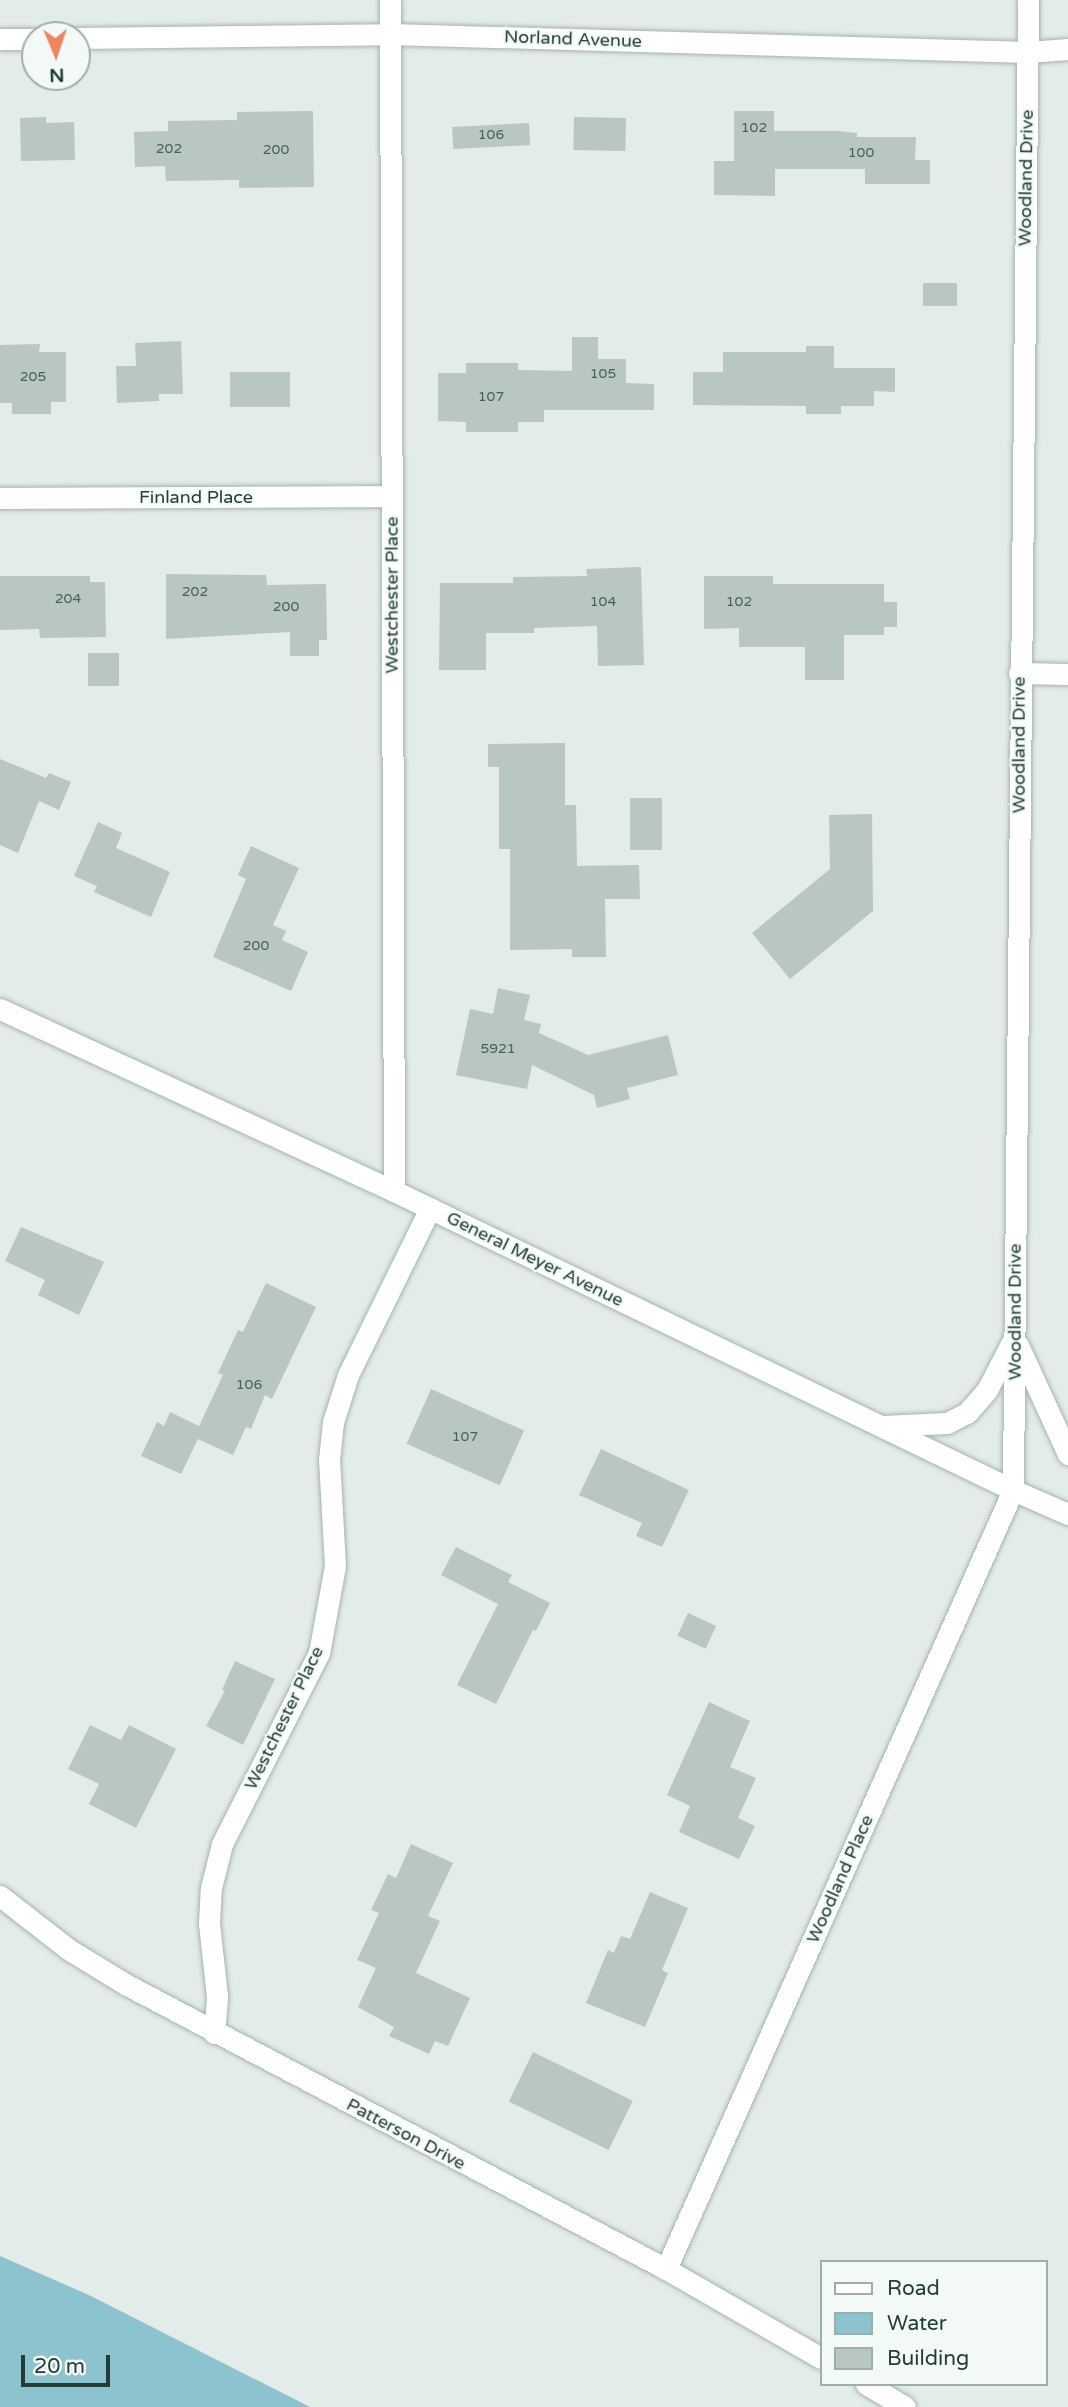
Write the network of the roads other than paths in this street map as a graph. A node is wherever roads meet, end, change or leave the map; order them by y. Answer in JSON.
{"nodes":[{"id":1,"x":390,"y":0,"type":"edge"},
{"id":2,"x":1028,"y":0,"type":"edge"},
{"id":3,"x":390,"y":34,"type":"junction"},
{"id":4,"x":21,"y":38,"type":"edge"},
{"id":5,"x":91,"y":38,"type":"edge"},
{"id":6,"x":0,"y":39,"type":"edge"},
{"id":7,"x":1068,"y":49,"type":"edge"},
{"id":8,"x":1028,"y":52,"type":"junction"},
{"id":9,"x":392,"y":496,"type":"junction"},
{"id":10,"x":0,"y":498,"type":"edge"},
{"id":11,"x":1019,"y":673,"type":"junction"},
{"id":12,"x":1068,"y":674,"type":"edge"},
{"id":13,"x":0,"y":1009,"type":"edge"},
{"id":14,"x":394,"y":1191,"type":"junction"},
{"id":15,"x":430,"y":1208,"type":"junction"},
{"id":16,"x":1015,"y":1337,"type":"junction"},
{"id":17,"x":882,"y":1426,"type":"junction"},
{"id":18,"x":1068,"y":1454,"type":"edge"},
{"id":19,"x":1013,"y":1490,"type":"junction"},
{"id":20,"x":1068,"y":1514,"type":"edge"},
{"id":21,"x":0,"y":1896,"type":"edge"},
{"id":22,"x":214,"y":2033,"type":"junction"},
{"id":23,"x":666,"y":2269,"type":"junction"},
{"id":24,"x":820,"y":2357,"type":"edge"},
{"id":25,"x":869,"y":2386,"type":"edge"},
{"id":26,"x":905,"y":2407,"type":"edge"}],
"edges":[{"from":1,"to":3,"type":"street","name":"Westchester Place"},
{"from":2,"to":8,"type":"street","name":"Woodland Drive"},
{"from":3,"to":5,"type":"street","name":"Norland Avenue"},
{"from":3,"to":8,"type":"street","name":"Norland Avenue"},
{"from":3,"to":9,"type":"street","name":"Westchester Place"},
{"from":4,"to":6,"type":"street"},
{"from":7,"to":8,"type":"street","name":"Norland Avenue"},
{"from":8,"to":11,"type":"street","name":"Woodland Drive"},
{"from":9,"to":10,"type":"street","name":"Finland Place"},
{"from":9,"to":14,"type":"street","name":"Westchester Place"},
{"from":11,"to":12,"type":"street"},
{"from":11,"to":16,"type":"street","name":"Woodland Drive"},
{"from":13,"to":14,"type":"street","name":"General Meyer Avenue"},
{"from":14,"to":15,"type":"street","name":"General Meyer Avenue"},
{"from":15,"to":17,"type":"street","name":"General Meyer Avenue"},
{"from":15,"to":22,"type":"street","name":"Westchester Place"},
{"from":16,"to":17,"type":"street"},
{"from":16,"to":18,"type":"street"},
{"from":16,"to":19,"type":"street","name":"Woodland Drive"},
{"from":17,"to":19,"type":"street","name":"General Meyer Avenue"},
{"from":19,"to":20,"type":"street","name":"General Meyer Avenue"},
{"from":19,"to":23,"type":"street","name":"Woodland Place"},
{"from":21,"to":22,"type":"street","name":"Patterson Drive"},
{"from":22,"to":23,"type":"street","name":"Patterson Drive"},
{"from":23,"to":24,"type":"street","name":"Patterson Drive"},
{"from":25,"to":26,"type":"street"}]}
